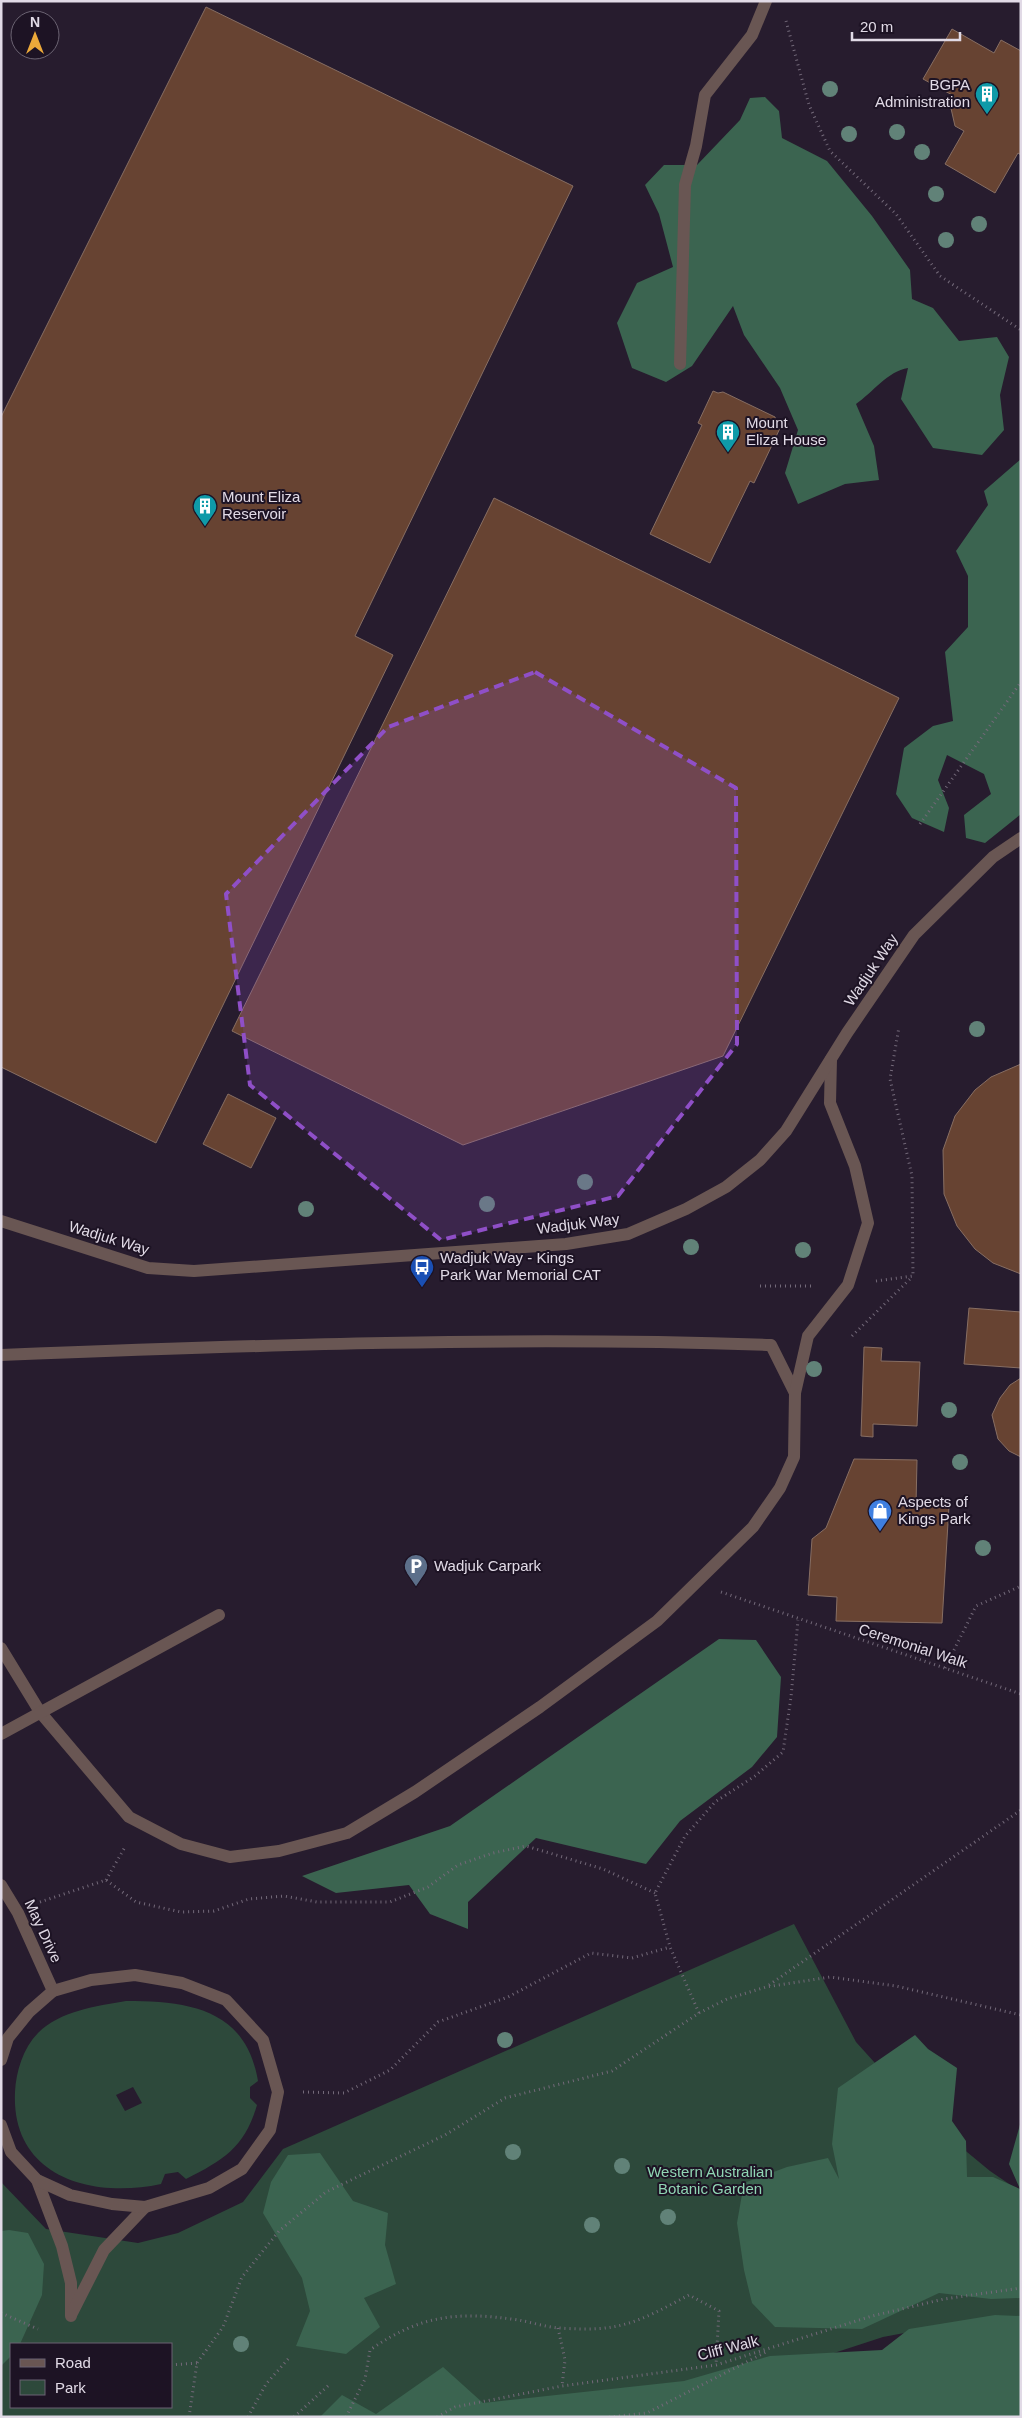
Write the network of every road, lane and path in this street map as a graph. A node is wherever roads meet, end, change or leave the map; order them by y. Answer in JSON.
{"nodes":[{"id":1,"x":766,"y":1,"type":"edge"},
{"id":2,"x":786,"y":20,"type":"dead end"},
{"id":3,"x":1021,"y":330,"type":"edge"},
{"id":4,"x":680,"y":364,"type":"dead end"},
{"id":5,"x":1021,"y":682,"type":"edge"},
{"id":6,"x":920,"y":824,"type":"dead end"},
{"id":7,"x":1021,"y":838,"type":"edge"},
{"id":8,"x":831,"y":1059,"type":"junction"},
{"id":9,"x":1,"y":1221,"type":"edge"},
{"id":10,"x":913,"y":1276,"type":"dead end"},
{"id":11,"x":852,"y":1336,"type":"dead end"},
{"id":12,"x":1,"y":1354,"type":"edge"},
{"id":13,"x":795,"y":1393,"type":"junction"},
{"id":14,"x":697,"y":1583,"type":"junction"},
{"id":15,"x":1021,"y":1586,"type":"edge"},
{"id":16,"x":220,"y":1616,"type":"dead end"},
{"id":17,"x":798,"y":1620,"type":"junction"},
{"id":18,"x":1,"y":1648,"type":"edge"},
{"id":19,"x":945,"y":1668,"type":"junction"},
{"id":20,"x":1021,"y":1694,"type":"edge"},
{"id":21,"x":40,"y":1712,"type":"junction"},
{"id":22,"x":1,"y":1734,"type":"edge"},
{"id":23,"x":1021,"y":1810,"type":"edge"},
{"id":24,"x":125,"y":1847,"type":"dead end"},
{"id":25,"x":106,"y":1880,"type":"junction"},
{"id":26,"x":1,"y":1885,"type":"edge"},
{"id":27,"x":654,"y":1894,"type":"junction"},
{"id":28,"x":40,"y":1902,"type":"dead end"},
{"id":29,"x":670,"y":1947,"type":"junction"},
{"id":30,"x":766,"y":1987,"type":"junction"},
{"id":31,"x":53,"y":1992,"type":"junction"},
{"id":32,"x":699,"y":2013,"type":"junction"},
{"id":33,"x":1021,"y":2015,"type":"edge"},
{"id":34,"x":1,"y":2060,"type":"edge"},
{"id":35,"x":278,"y":2092,"type":"junction"},
{"id":36,"x":1,"y":2125,"type":"edge"},
{"id":37,"x":37,"y":2180,"type":"junction"},
{"id":38,"x":144,"y":2206,"type":"junction"},
{"id":39,"x":1021,"y":2288,"type":"edge"},
{"id":40,"x":1,"y":2313,"type":"edge"},
{"id":41,"x":558,"y":2328,"type":"junction"},
{"id":42,"x":38,"y":2330,"type":"dead end"},
{"id":43,"x":774,"y":2348,"type":"junction"},
{"id":44,"x":289,"y":2358,"type":"dead end"},
{"id":45,"x":197,"y":2363,"type":"junction"},
{"id":46,"x":172,"y":2365,"type":"edge"},
{"id":47,"x":716,"y":2365,"type":"junction"},
{"id":48,"x":329,"y":2385,"type":"dead end"},
{"id":49,"x":562,"y":2386,"type":"junction"},
{"id":50,"x":188,"y":2417,"type":"edge"},
{"id":51,"x":248,"y":2417,"type":"edge"},
{"id":52,"x":294,"y":2417,"type":"edge"},
{"id":53,"x":346,"y":2417,"type":"edge"},
{"id":54,"x":437,"y":2417,"type":"edge"},
{"id":55,"x":609,"y":2417,"type":"edge"}],
"edges":[{"from":1,"to":4,"type":"street"},
{"from":2,"to":3,"type":"path"},
{"from":5,"to":6,"type":"path"},
{"from":7,"to":8,"type":"street","name":"Wadjuk Way"},
{"from":8,"to":9,"type":"street","name":"Wadjuk Way"},
{"from":8,"to":13,"type":"street"},
{"from":10,"to":11,"type":"path"},
{"from":12,"to":13,"type":"street"},
{"from":13,"to":14,"type":"street"},
{"from":14,"to":17,"type":"path","name":"Ceremonial Walk"},
{"from":14,"to":21,"type":"street"},
{"from":15,"to":19,"type":"path"},
{"from":16,"to":21,"type":"street"},
{"from":17,"to":19,"type":"path","name":"Ceremonial Walk"},
{"from":17,"to":27,"type":"path"},
{"from":18,"to":21,"type":"street"},
{"from":19,"to":20,"type":"path","name":"Ceremonial Walk"},
{"from":21,"to":22,"type":"street"},
{"from":23,"to":30,"type":"path"},
{"from":24,"to":25,"type":"path"},
{"from":25,"to":27,"type":"path"},
{"from":25,"to":28,"type":"path"},
{"from":26,"to":31,"type":"street","name":"May Drive"},
{"from":27,"to":29,"type":"path"},
{"from":29,"to":32,"type":"path"},
{"from":29,"to":35,"type":"path"},
{"from":30,"to":32,"type":"path"},
{"from":30,"to":33,"type":"path"},
{"from":31,"to":34,"type":"street"},
{"from":31,"to":35,"type":"street"},
{"from":32,"to":45,"type":"path"},
{"from":35,"to":38,"type":"street"},
{"from":36,"to":37,"type":"street"},
{"from":37,"to":38,"type":"street"},
{"from":37,"to":38,"type":"street"},
{"from":39,"to":43,"type":"path","name":"Cliff Walk"},
{"from":40,"to":42,"type":"path"},
{"from":41,"to":47,"type":"path"},
{"from":41,"to":49,"type":"path"},
{"from":41,"to":53,"type":"path"},
{"from":43,"to":47,"type":"path","name":"Cliff Walk"},
{"from":43,"to":55,"type":"path"},
{"from":44,"to":51,"type":"path"},
{"from":45,"to":46,"type":"path"},
{"from":45,"to":50,"type":"path"},
{"from":47,"to":49,"type":"path","name":"Cliff Walk"},
{"from":48,"to":52,"type":"path"},
{"from":49,"to":54,"type":"path","name":"Cliff Walk"}]}
